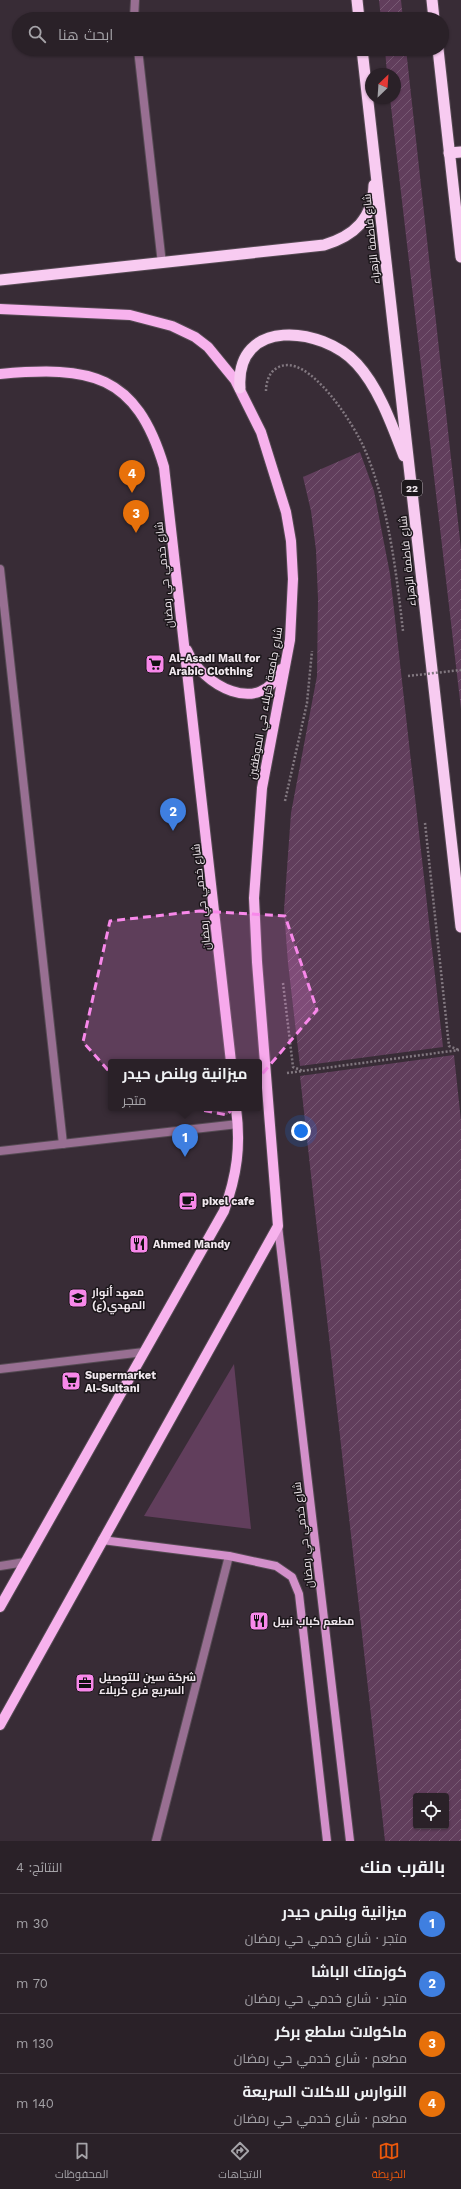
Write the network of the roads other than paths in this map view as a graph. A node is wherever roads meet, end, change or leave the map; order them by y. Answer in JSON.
{"nodes":[{"id":1,"x":135,"y":0,"type":"edge"},
{"id":2,"x":357,"y":0,"type":"edge"},
{"id":3,"x":432,"y":0,"type":"edge"},
{"id":4,"x":134,"y":12,"type":"edge"},
{"id":5,"x":358,"y":12,"type":"edge"},
{"id":6,"x":433,"y":12,"type":"edge"},
{"id":7,"x":139,"y":56,"type":"edge"},
{"id":8,"x":363,"y":56,"type":"edge"},
{"id":9,"x":439,"y":56,"type":"edge"},
{"id":10,"x":461,"y":152,"type":"edge"},
{"id":11,"x":449,"y":153,"type":"junction"},
{"id":12,"x":375,"y":159,"type":"junction"},
{"id":13,"x":461,"y":257,"type":"edge"},
{"id":14,"x":162,"y":264,"type":"junction"},
{"id":15,"x":0,"y":280,"type":"edge"},
{"id":16,"x":0,"y":309,"type":"edge"},
{"id":17,"x":0,"y":374,"type":"edge"},
{"id":18,"x":240,"y":388,"type":"junction"},
{"id":19,"x":410,"y":471,"type":"junction"},
{"id":20,"x":0,"y":569,"type":"edge"},
{"id":21,"x":290,"y":640,"type":"junction"},
{"id":22,"x":184,"y":642,"type":"junction"},
{"id":23,"x":461,"y":927,"type":"edge"},
{"id":24,"x":231,"y":1059,"type":"edge"},
{"id":25,"x":236,"y":1111,"type":"edge"},
{"id":26,"x":238,"y":1124,"type":"junction"},
{"id":27,"x":63,"y":1144,"type":"junction"},
{"id":28,"x":0,"y":1151,"type":"edge"},
{"id":29,"x":278,"y":1226,"type":"junction"},
{"id":30,"x":144,"y":1352,"type":"junction"},
{"id":31,"x":0,"y":1369,"type":"edge"},
{"id":32,"x":102,"y":1540,"type":"junction"},
{"id":33,"x":229,"y":1556,"type":"junction"},
{"id":34,"x":25,"y":1562,"type":"junction"},
{"id":35,"x":0,"y":1566,"type":"edge"},
{"id":36,"x":0,"y":1607,"type":"edge"},
{"id":37,"x":0,"y":1725,"type":"edge"},
{"id":38,"x":156,"y":1841,"type":"edge"},
{"id":39,"x":326,"y":1841,"type":"edge"},
{"id":40,"x":350,"y":1841,"type":"edge"}],
"edges":[{"from":1,"to":4,"type":"street"},
{"from":2,"to":5,"type":"highway"},
{"from":3,"to":6,"type":"highway"},
{"from":7,"to":14,"type":"street"},
{"from":8,"to":12,"type":"highway","name":"شارع فاطمة الزهراء","number":"22"},
{"from":9,"to":11,"type":"highway"},
{"from":10,"to":11,"type":"highway"},
{"from":11,"to":13,"type":"highway"},
{"from":12,"to":14,"type":"highway"},
{"from":12,"to":19,"type":"highway","name":"شارع فاطمة الزهراء","number":"22"},
{"from":14,"to":15,"type":"highway"},
{"from":16,"to":18,"type":"main road","name":"شارع جامعة كربلاء حي الموظفين"},
{"from":17,"to":22,"type":"main road","name":"شارع خدمي حي رمضان"},
{"from":18,"to":19,"type":"highway"},
{"from":18,"to":21,"type":"main road","name":"شارع جامعة كربلاء حي الموظفين"},
{"from":19,"to":23,"type":"highway","name":"شارع فاطمة الزهراء","number":"22"},
{"from":20,"to":27,"type":"street"},
{"from":21,"to":22,"type":"main road"},
{"from":21,"to":29,"type":"main road","name":"شارع جامعة كربلاء حي الموظفين"},
{"from":22,"to":24,"type":"main road","name":"شارع خدمي حي رمضان"},
{"from":25,"to":26,"type":"main road"},
{"from":26,"to":27,"type":"street"},
{"from":26,"to":30,"type":"main road"},
{"from":27,"to":28,"type":"street"},
{"from":29,"to":32,"type":"main road"},
{"from":29,"to":40,"type":"main road","name":"شارع خدمي حي رمضان"},
{"from":30,"to":31,"type":"street"},
{"from":30,"to":34,"type":"main road"},
{"from":32,"to":33,"type":"main road","name":"شارع خدمي حي رمضان"},
{"from":32,"to":37,"type":"main road"},
{"from":33,"to":38,"type":"street"},
{"from":33,"to":39,"type":"main road","name":"شارع خدمي حي رمضان"},
{"from":34,"to":35,"type":"street"},
{"from":34,"to":36,"type":"main road"}]}
